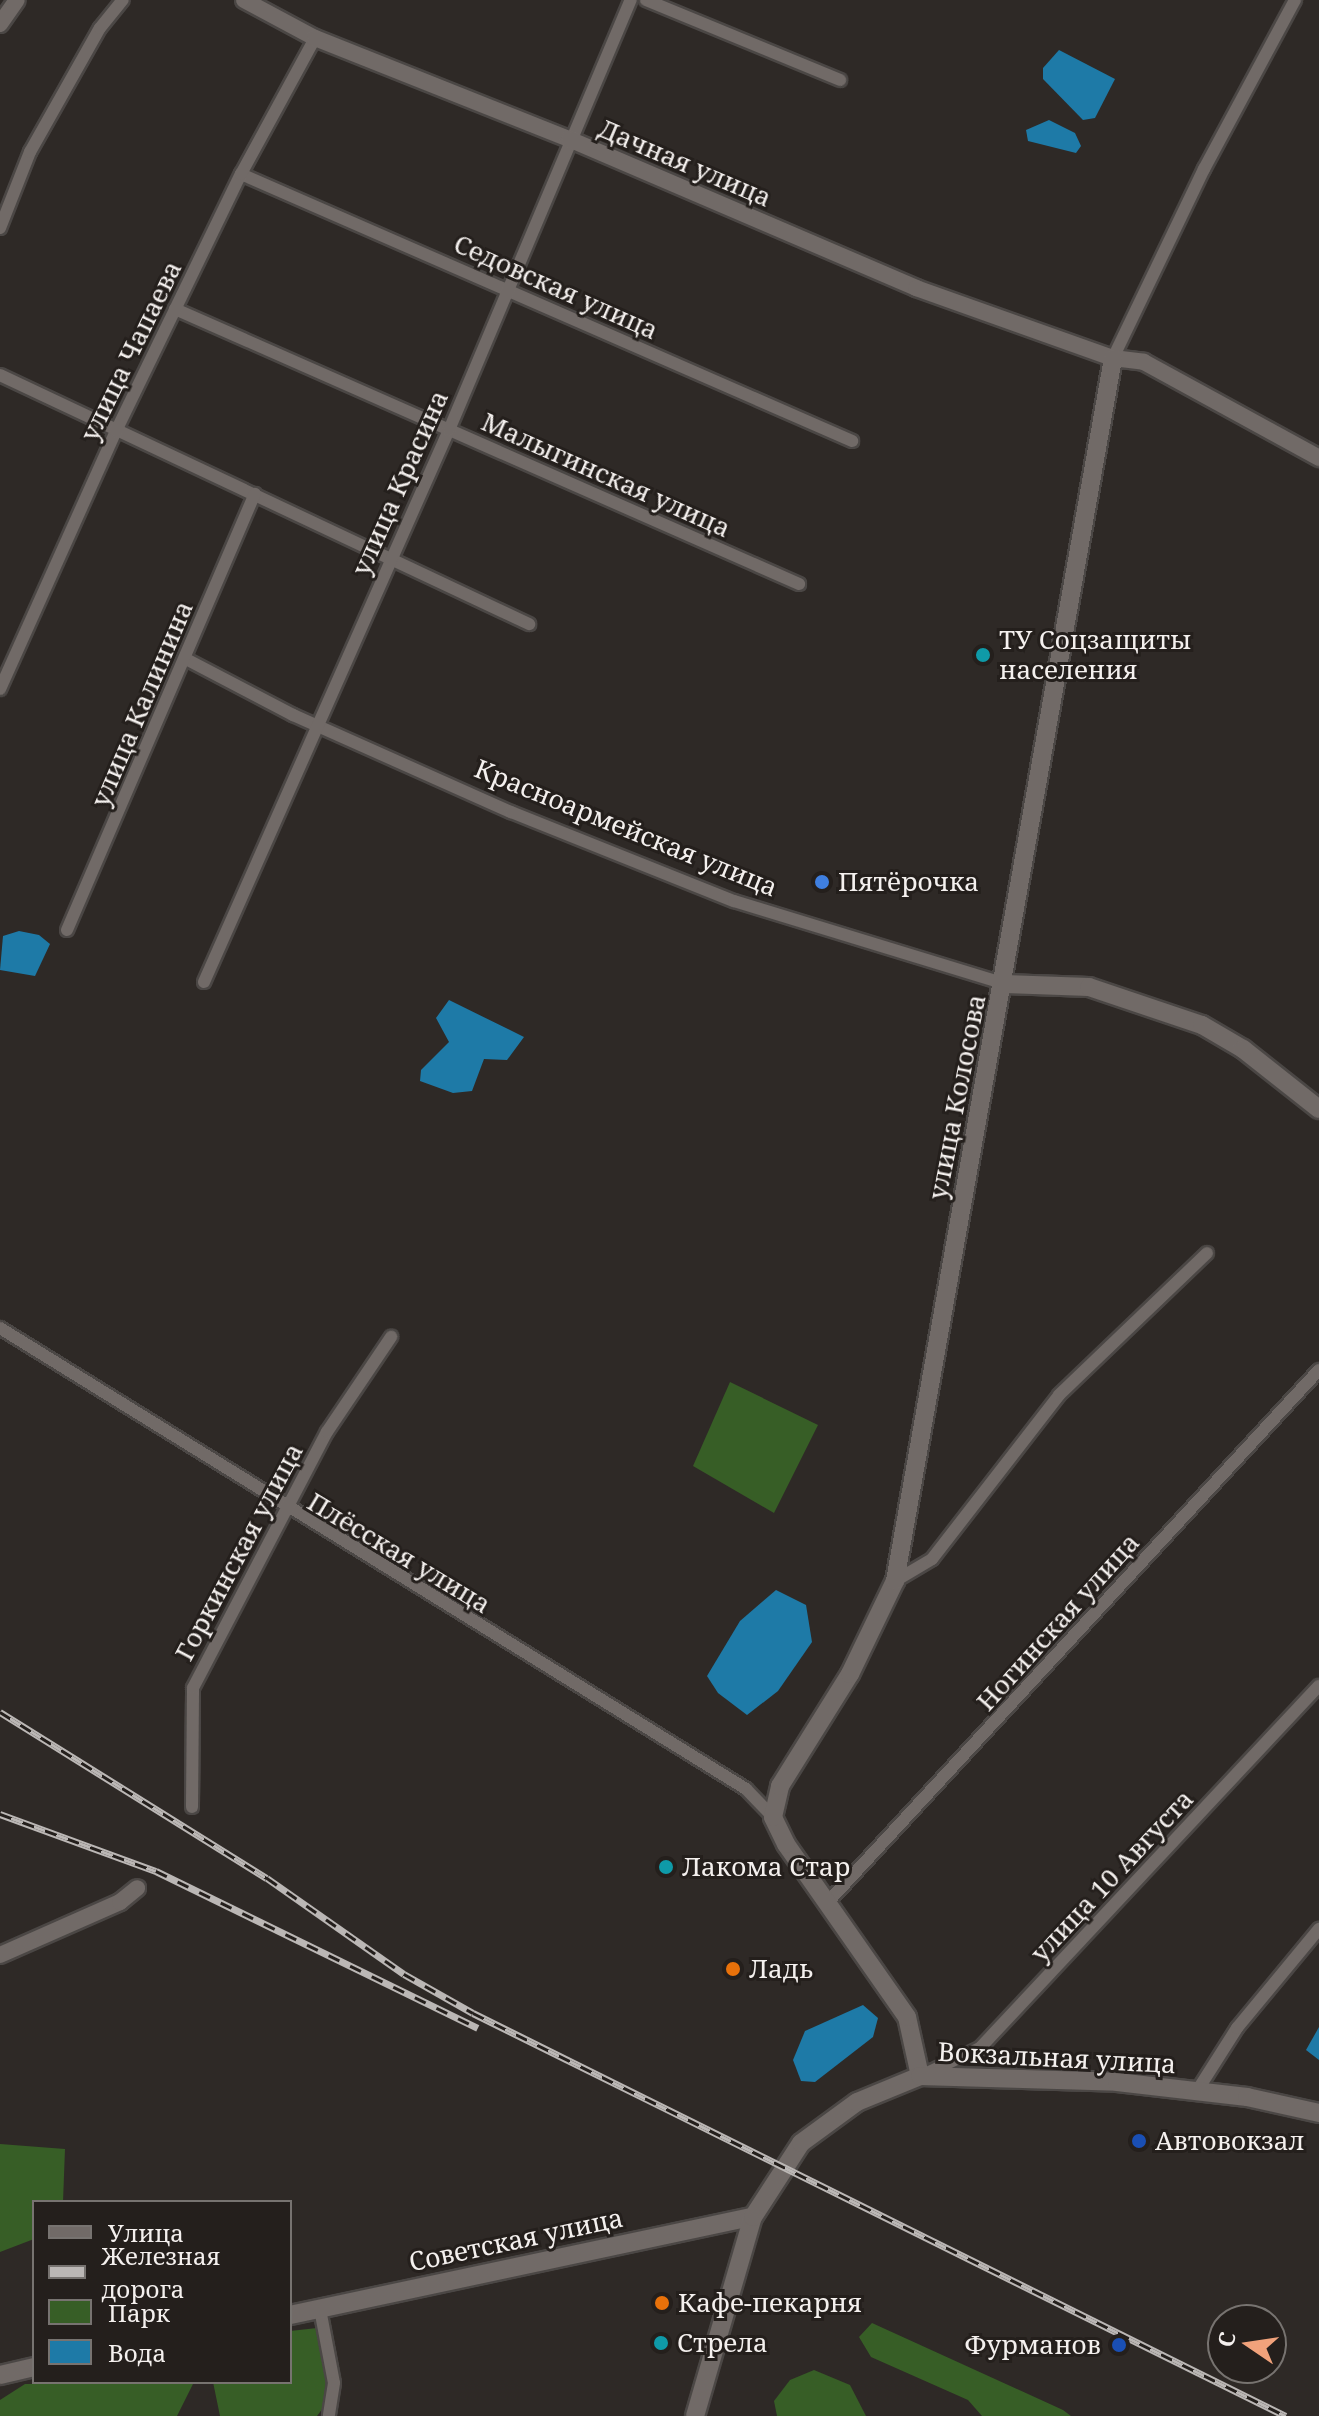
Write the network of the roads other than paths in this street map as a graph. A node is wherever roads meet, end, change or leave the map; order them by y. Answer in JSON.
{"nodes":[{"id":1,"x":17,"y":0,"type":"edge"},
{"id":2,"x":123,"y":0,"type":"edge"},
{"id":3,"x":244,"y":0,"type":"edge"},
{"id":4,"x":631,"y":0,"type":"edge"},
{"id":5,"x":646,"y":0,"type":"edge"},
{"id":6,"x":1295,"y":0,"type":"edge"},
{"id":7,"x":0,"y":24,"type":"edge"},
{"id":8,"x":315,"y":38,"type":"junction"},
{"id":9,"x":840,"y":80,"type":"dead end"},
{"id":10,"x":569,"y":139,"type":"junction"},
{"id":11,"x":241,"y":174,"type":"junction"},
{"id":12,"x":0,"y":228,"type":"edge"},
{"id":13,"x":506,"y":289,"type":"junction"},
{"id":14,"x":175,"y":309,"type":"junction"},
{"id":15,"x":1113,"y":358,"type":"junction"},
{"id":16,"x":0,"y":375,"type":"edge"},
{"id":17,"x":449,"y":430,"type":"junction"},
{"id":18,"x":116,"y":431,"type":"junction"},
{"id":19,"x":852,"y":441,"type":"dead end"},
{"id":20,"x":1319,"y":458,"type":"edge"},
{"id":21,"x":255,"y":494,"type":"junction"},
{"id":22,"x":389,"y":559,"type":"junction"},
{"id":23,"x":799,"y":584,"type":"dead end"},
{"id":24,"x":529,"y":624,"type":"dead end"},
{"id":25,"x":186,"y":659,"type":"junction"},
{"id":26,"x":0,"y":689,"type":"edge"},
{"id":27,"x":321,"y":723,"type":"junction"},
{"id":28,"x":67,"y":930,"type":"dead end"},
{"id":29,"x":204,"y":982,"type":"dead end"},
{"id":30,"x":1005,"y":984,"type":"junction"},
{"id":31,"x":1319,"y":1109,"type":"edge"},
{"id":32,"x":1207,"y":1253,"type":"dead end"},
{"id":33,"x":0,"y":1328,"type":"edge"},
{"id":34,"x":391,"y":1337,"type":"dead end"},
{"id":35,"x":1319,"y":1370,"type":"edge"},
{"id":36,"x":285,"y":1509,"type":"junction"},
{"id":37,"x":895,"y":1581,"type":"junction"},
{"id":38,"x":1319,"y":1686,"type":"edge"},
{"id":39,"x":192,"y":1807,"type":"dead end"},
{"id":40,"x":773,"y":1817,"type":"junction"},
{"id":41,"x":137,"y":1888,"type":"dead end"},
{"id":42,"x":828,"y":1902,"type":"junction"},
{"id":43,"x":1319,"y":1929,"type":"edge"},
{"id":44,"x":0,"y":1955,"type":"edge"},
{"id":45,"x":920,"y":2076,"type":"junction"},
{"id":46,"x":1197,"y":2091,"type":"junction"},
{"id":47,"x":1319,"y":2113,"type":"edge"},
{"id":48,"x":753,"y":2217,"type":"junction"},
{"id":49,"x":320,"y":2309,"type":"junction"},
{"id":50,"x":292,"y":2315,"type":"edge"},
{"id":51,"x":32,"y":2367,"type":"edge"},
{"id":52,"x":0,"y":2375,"type":"edge"},
{"id":53,"x":329,"y":2416,"type":"edge"},
{"id":54,"x":695,"y":2416,"type":"edge"}],
"edges":[{"from":1,"to":7,"type":"street"},
{"from":2,"to":12,"type":"street"},
{"from":3,"to":8,"type":"street","name":"Дачная улица"},
{"from":4,"to":10,"type":"street","name":"улица Красина"},
{"from":5,"to":9,"type":"street"},
{"from":6,"to":15,"type":"street"},
{"from":8,"to":10,"type":"street","name":"Дачная улица"},
{"from":8,"to":11,"type":"street","name":"улица Чапаева"},
{"from":10,"to":13,"type":"street","name":"улица Красина"},
{"from":10,"to":15,"type":"street","name":"Дачная улица"},
{"from":11,"to":13,"type":"street","name":"Седовская улица"},
{"from":11,"to":14,"type":"street","name":"улица Чапаева"},
{"from":13,"to":17,"type":"street","name":"улица Красина"},
{"from":13,"to":19,"type":"street","name":"Седовская улица"},
{"from":14,"to":17,"type":"street","name":"Малыгинская улица"},
{"from":14,"to":18,"type":"street","name":"улица Чапаева"},
{"from":15,"to":20,"type":"street","name":"Дачная улица"},
{"from":15,"to":30,"type":"main road","name":"улица Колосова"},
{"from":16,"to":18,"type":"street"},
{"from":17,"to":22,"type":"street","name":"улица Красина"},
{"from":17,"to":23,"type":"street","name":"Малыгинская улица"},
{"from":18,"to":21,"type":"street"},
{"from":18,"to":26,"type":"street","name":"улица Чапаева"},
{"from":21,"to":22,"type":"street"},
{"from":21,"to":25,"type":"street","name":"улица Калинина"},
{"from":22,"to":24,"type":"street"},
{"from":22,"to":27,"type":"street","name":"улица Красина"},
{"from":25,"to":27,"type":"street","name":"Красноармейская улица"},
{"from":25,"to":28,"type":"street","name":"улица Калинина"},
{"from":27,"to":29,"type":"street","name":"улица Красина"},
{"from":27,"to":30,"type":"street","name":"Красноармейская улица"},
{"from":30,"to":31,"type":"main road","name":"Красноармейская улица"},
{"from":30,"to":37,"type":"main road","name":"улица Колосова"},
{"from":32,"to":37,"type":"street"},
{"from":33,"to":36,"type":"street","name":"Плёсская улица"},
{"from":34,"to":36,"type":"street","name":"Горкинская улица"},
{"from":35,"to":42,"type":"street","name":"Ногинская улица"},
{"from":36,"to":39,"type":"street","name":"Горкинская улица"},
{"from":36,"to":40,"type":"street","name":"Плёсская улица"},
{"from":37,"to":40,"type":"main road","name":"улица Колосова"},
{"from":38,"to":45,"type":"street","name":"улица 10 Августа"},
{"from":40,"to":42,"type":"main road"},
{"from":41,"to":44,"type":"street"},
{"from":42,"to":45,"type":"main road"},
{"from":43,"to":46,"type":"street"},
{"from":45,"to":46,"type":"main road","name":"Вокзальная улица"},
{"from":45,"to":48,"type":"main road","name":"Вокзальная улица"},
{"from":46,"to":47,"type":"main road","name":"Вокзальная улица"},
{"from":48,"to":49,"type":"main road","name":"Советская улица"},
{"from":48,"to":54,"type":"main road","name":"Вокзальная улица"},
{"from":49,"to":50,"type":"main road","name":"Советская улица"},
{"from":49,"to":53,"type":"street"},
{"from":51,"to":52,"type":"main road"}]}
